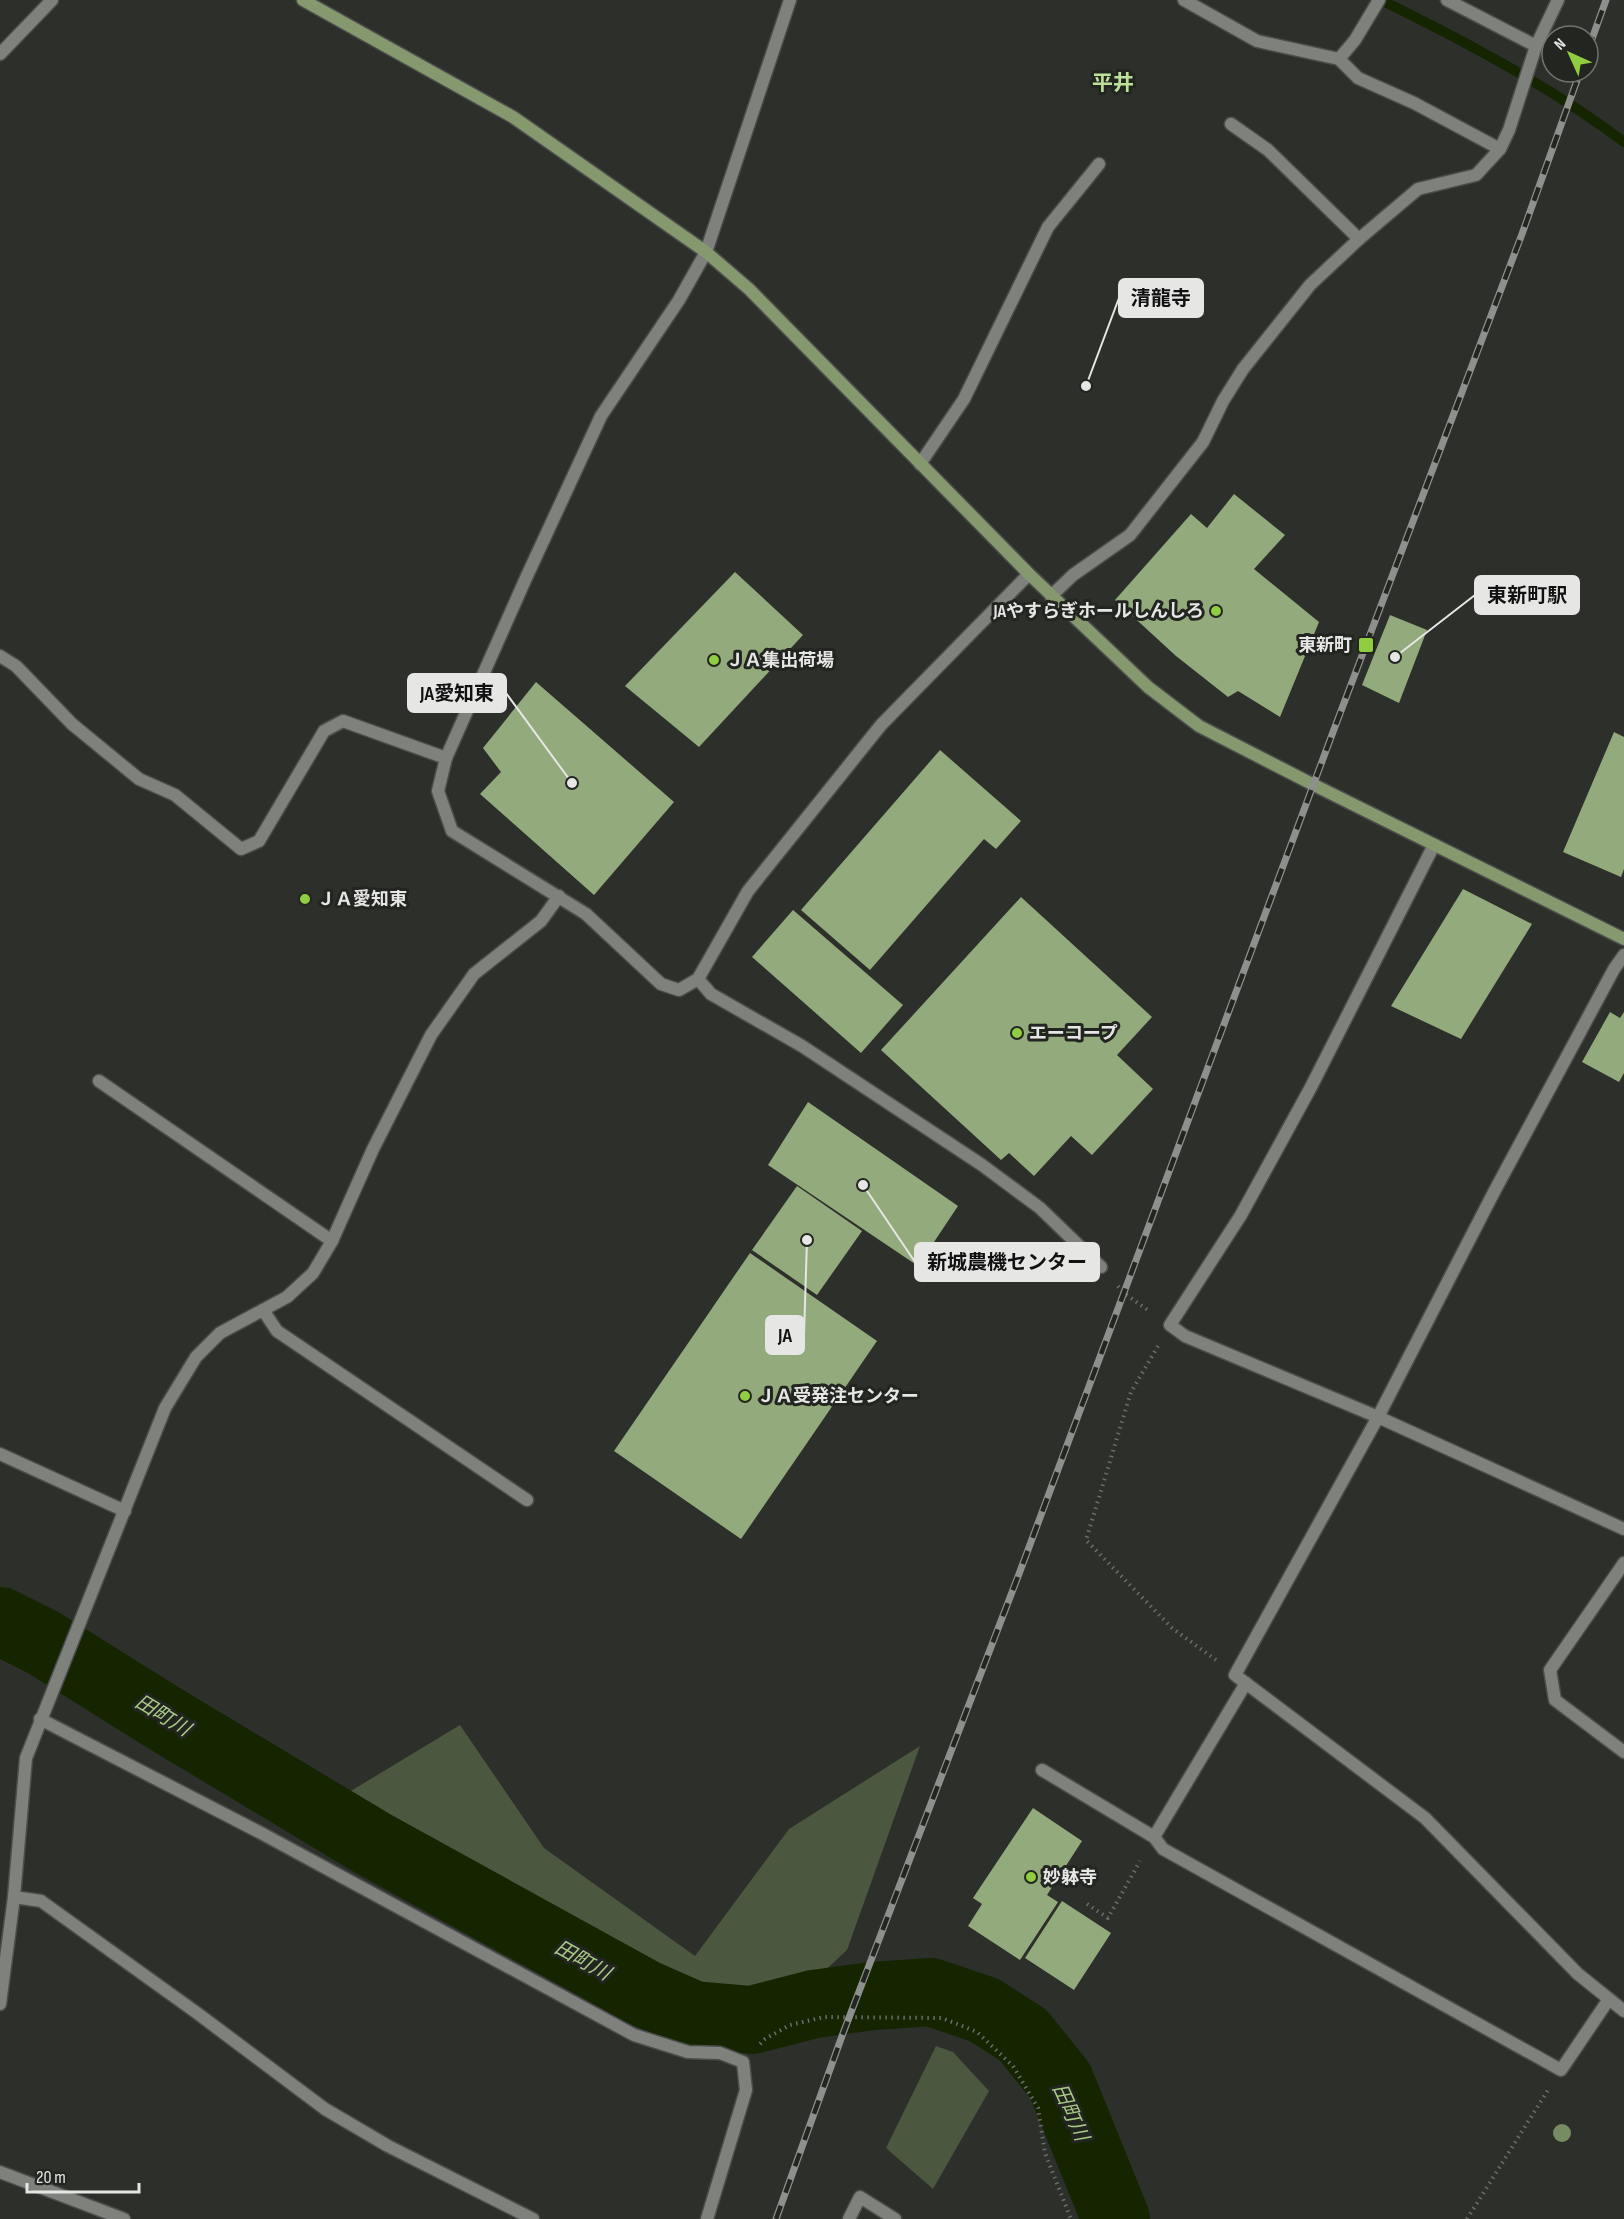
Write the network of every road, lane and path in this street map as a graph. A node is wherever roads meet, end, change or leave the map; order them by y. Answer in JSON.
{"nodes":[{"id":1,"x":52,"y":0,"type":"edge"},
{"id":2,"x":303,"y":0,"type":"edge"},
{"id":3,"x":790,"y":0,"type":"edge"},
{"id":4,"x":1184,"y":0,"type":"edge"},
{"id":5,"x":1379,"y":0,"type":"edge"},
{"id":6,"x":1448,"y":0,"type":"edge"},
{"id":7,"x":1558,"y":0,"type":"edge"},
{"id":8,"x":1536,"y":46,"type":"junction"},
{"id":9,"x":0,"y":54,"type":"edge"},
{"id":10,"x":1339,"y":59,"type":"junction"},
{"id":11,"x":1231,"y":124,"type":"dead end"},
{"id":12,"x":1500,"y":149,"type":"junction"},
{"id":13,"x":1099,"y":164,"type":"dead end"},
{"id":14,"x":1359,"y":239,"type":"junction"},
{"id":15,"x":706,"y":252,"type":"junction"},
{"id":16,"x":920,"y":464,"type":"junction"},
{"id":17,"x":1029,"y":574,"type":"junction"},
{"id":18,"x":1051,"y":596,"type":"junction"},
{"id":19,"x":0,"y":656,"type":"edge"},
{"id":20,"x":446,"y":758,"type":"junction"},
{"id":21,"x":1434,"y":845,"type":"junction"},
{"id":22,"x":559,"y":896,"type":"junction"},
{"id":23,"x":1624,"y":939,"type":"edge"},
{"id":24,"x":1624,"y":955,"type":"edge"},
{"id":25,"x":698,"y":979,"type":"junction"},
{"id":26,"x":99,"y":1081,"type":"dead end"},
{"id":27,"x":332,"y":1241,"type":"junction"},
{"id":28,"x":1101,"y":1268,"type":"joint"},
{"id":29,"x":263,"y":1310,"type":"junction"},
{"id":30,"x":1170,"y":1325,"type":"junction"},
{"id":31,"x":1378,"y":1418,"type":"junction"},
{"id":32,"x":0,"y":1454,"type":"edge"},
{"id":33,"x":527,"y":1500,"type":"dead end"},
{"id":34,"x":125,"y":1511,"type":"junction"},
{"id":35,"x":1624,"y":1529,"type":"edge"},
{"id":36,"x":1624,"y":1563,"type":"edge"},
{"id":37,"x":1235,"y":1675,"type":"junction"},
{"id":38,"x":1246,"y":1683,"type":"junction"},
{"id":39,"x":40,"y":1719,"type":"junction"},
{"id":40,"x":1624,"y":1752,"type":"edge"},
{"id":41,"x":1042,"y":1770,"type":"dead end"},
{"id":42,"x":1154,"y":1837,"type":"junction"},
{"id":43,"x":14,"y":1897,"type":"junction"},
{"id":44,"x":1087,"y":1904,"type":"dead end"},
{"id":45,"x":1609,"y":1999,"type":"junction"},
{"id":46,"x":0,"y":2004,"type":"edge"},
{"id":47,"x":1624,"y":2011,"type":"edge"},
{"id":48,"x":742,"y":2062,"type":"junction"},
{"id":49,"x":1561,"y":2070,"type":"junction"},
{"id":50,"x":0,"y":2172,"type":"edge"},
{"id":51,"x":124,"y":2219,"type":"edge"},
{"id":52,"x":533,"y":2219,"type":"edge"},
{"id":53,"x":707,"y":2219,"type":"edge"},
{"id":54,"x":849,"y":2219,"type":"edge"},
{"id":55,"x":895,"y":2219,"type":"edge"},
{"id":56,"x":1071,"y":2219,"type":"edge"},
{"id":57,"x":1467,"y":2219,"type":"edge"}],
"edges":[{"from":1,"to":9,"type":"street"},
{"from":2,"to":15,"type":"street"},
{"from":3,"to":15,"type":"street"},
{"from":4,"to":10,"type":"street"},
{"from":5,"to":10,"type":"street"},
{"from":6,"to":8,"type":"street"},
{"from":7,"to":8,"type":"street"},
{"from":8,"to":12,"type":"street"},
{"from":10,"to":12,"type":"street"},
{"from":11,"to":14,"type":"street"},
{"from":12,"to":14,"type":"street"},
{"from":13,"to":16,"type":"street"},
{"from":14,"to":18,"type":"street"},
{"from":15,"to":16,"type":"street"},
{"from":15,"to":20,"type":"street"},
{"from":16,"to":17,"type":"street"},
{"from":17,"to":18,"type":"street"},
{"from":17,"to":25,"type":"street"},
{"from":18,"to":21,"type":"street"},
{"from":19,"to":20,"type":"street"},
{"from":20,"to":22,"type":"street"},
{"from":21,"to":23,"type":"street"},
{"from":21,"to":30,"type":"street"},
{"from":22,"to":25,"type":"street"},
{"from":22,"to":27,"type":"street"},
{"from":24,"to":31,"type":"street"},
{"from":25,"to":28,"type":"street"},
{"from":26,"to":27,"type":"street"},
{"from":27,"to":29,"type":"street"},
{"from":28,"to":30,"type":"path"},
{"from":29,"to":33,"type":"street"},
{"from":29,"to":34,"type":"street"},
{"from":30,"to":31,"type":"street"},
{"from":30,"to":37,"type":"path"},
{"from":31,"to":35,"type":"street"},
{"from":31,"to":37,"type":"street"},
{"from":32,"to":34,"type":"street"},
{"from":34,"to":39,"type":"street"},
{"from":36,"to":40,"type":"street"},
{"from":37,"to":38,"type":"street"},
{"from":38,"to":42,"type":"street"},
{"from":38,"to":45,"type":"street"},
{"from":39,"to":43,"type":"street"},
{"from":39,"to":48,"type":"street"},
{"from":41,"to":42,"type":"street"},
{"from":42,"to":44,"type":"path"},
{"from":42,"to":49,"type":"street"},
{"from":43,"to":46,"type":"street"},
{"from":43,"to":52,"type":"street"},
{"from":45,"to":47,"type":"street"},
{"from":45,"to":49,"type":"street"},
{"from":48,"to":53,"type":"street"},
{"from":48,"to":56,"type":"path"},
{"from":49,"to":57,"type":"path"},
{"from":50,"to":51,"type":"street"},
{"from":54,"to":55,"type":"street"}]}
